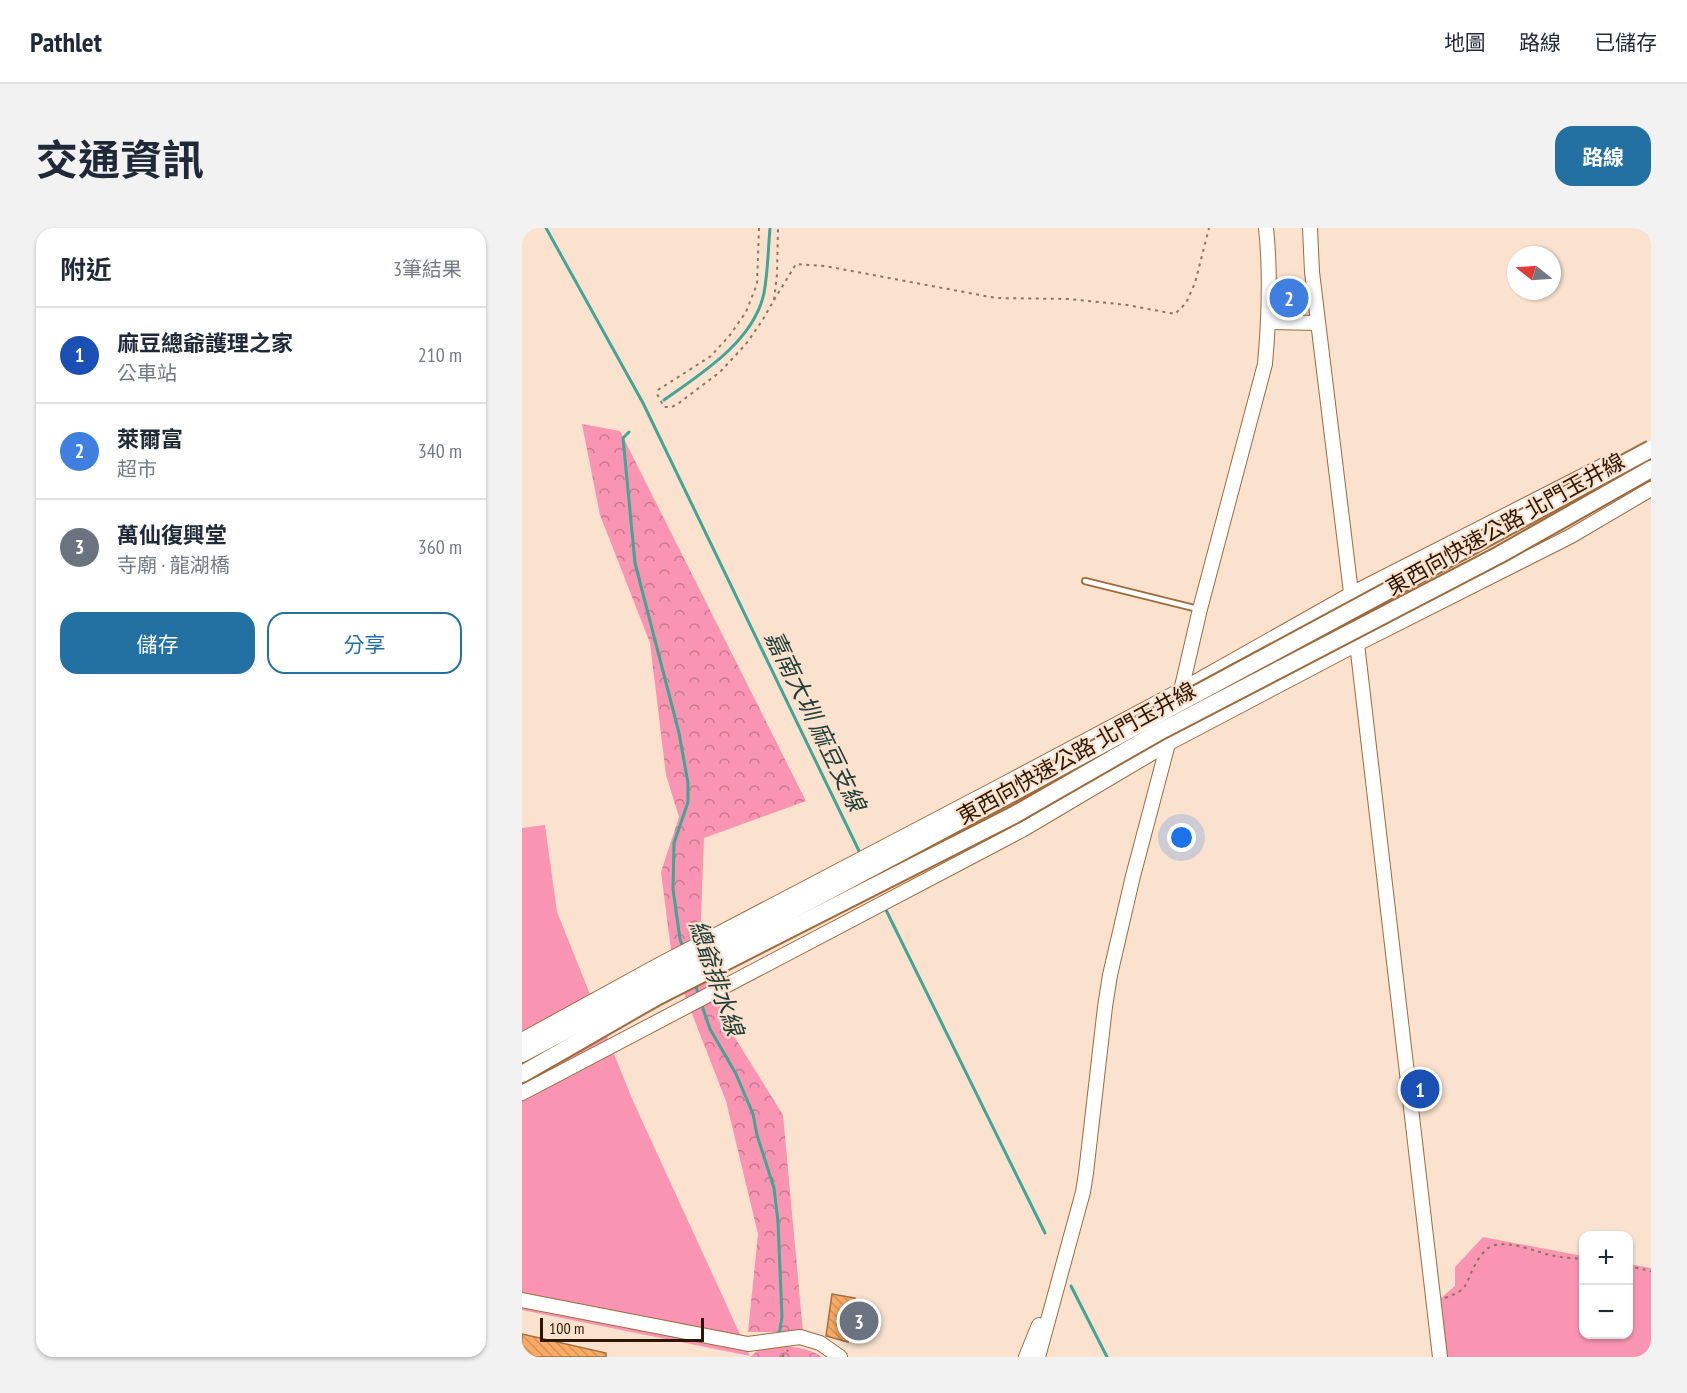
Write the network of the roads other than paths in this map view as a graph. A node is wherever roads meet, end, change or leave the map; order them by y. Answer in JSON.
{"nodes":[{"id":1,"x":1266,"y":228,"type":"edge"},
{"id":2,"x":1310,"y":228,"type":"edge"},
{"id":3,"x":1647,"y":228,"type":"edge"},
{"id":4,"x":1651,"y":233,"type":"edge"},
{"id":5,"x":1269,"y":322,"type":"junction"},
{"id":6,"x":1318,"y":323,"type":"junction"},
{"id":7,"x":1651,"y":441,"type":"edge"},
{"id":8,"x":1651,"y":449,"type":"edge"},
{"id":9,"x":1651,"y":469,"type":"edge"},
{"id":10,"x":1651,"y":489,"type":"edge"},
{"id":11,"x":1085,"y":581,"type":"dead end"},
{"id":12,"x":1351,"y":594,"type":"junction"},
{"id":13,"x":1200,"y":609,"type":"junction"},
{"id":14,"x":1357,"y":644,"type":"junction"},
{"id":15,"x":1181,"y":690,"type":"junction"},
{"id":16,"x":1169,"y":742,"type":"junction"},
{"id":17,"x":657,"y":982,"type":"junction"},
{"id":18,"x":522,"y":1040,"type":"edge"},
{"id":19,"x":522,"y":1054,"type":"edge"},
{"id":20,"x":522,"y":1074,"type":"edge"},
{"id":21,"x":522,"y":1093,"type":"edge"},
{"id":22,"x":1062,"y":1265,"type":"junction"},
{"id":23,"x":522,"y":1299,"type":"edge"},
{"id":24,"x":840,"y":1357,"type":"edge"},
{"id":25,"x":1026,"y":1357,"type":"edge"},
{"id":26,"x":1038,"y":1357,"type":"edge"},
{"id":27,"x":1440,"y":1357,"type":"edge"}],
"edges":[{"from":1,"to":5,"type":"main road"},
{"from":2,"to":6,"type":"main road"},
{"from":3,"to":4,"type":"lane"},
{"from":5,"to":6,"type":"main road"},
{"from":5,"to":13,"type":"main road"},
{"from":6,"to":12,"type":"main road"},
{"from":7,"to":12,"type":"main road"},
{"from":8,"to":17,"type":"highway","name":"東西向快速公路 北門玉井線","bridge":true},
{"from":9,"to":17,"type":"highway","name":"東西向快速公路 北門玉井線","bridge":true},
{"from":10,"to":14,"type":"main road"},
{"from":11,"to":13,"type":"lane"},
{"from":12,"to":14,"type":"main road"},
{"from":12,"to":15,"type":"main road"},
{"from":13,"to":15,"type":"main road"},
{"from":14,"to":16,"type":"main road"},
{"from":14,"to":27,"type":"main road"},
{"from":15,"to":16,"type":"main road"},
{"from":15,"to":17,"type":"main road"},
{"from":16,"to":21,"type":"main road"},
{"from":16,"to":22,"type":"main road"},
{"from":17,"to":18,"type":"main road"},
{"from":17,"to":19,"type":"highway","name":"東西向快速公路 北門玉井線"},
{"from":17,"to":20,"type":"highway","name":"東西向快速公路 北門玉井線"},
{"from":22,"to":25,"type":"main road"},
{"from":22,"to":26,"type":"main road"},
{"from":23,"to":24,"type":"main road"}]}
